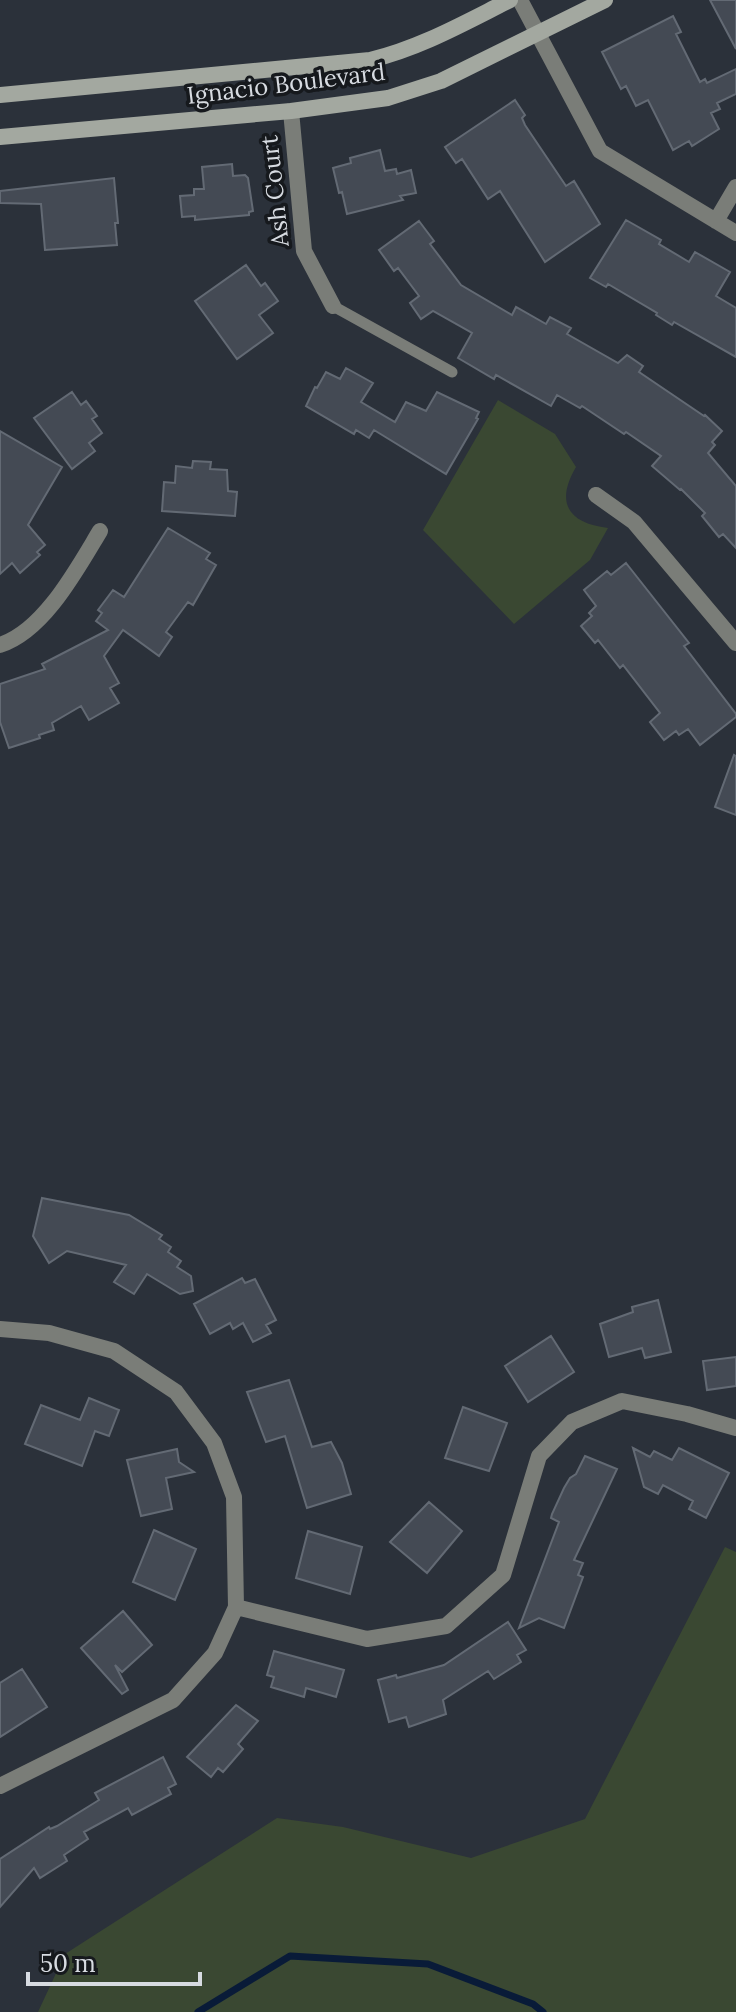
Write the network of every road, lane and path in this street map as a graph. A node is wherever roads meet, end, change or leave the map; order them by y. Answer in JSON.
{"nodes":[{"id":1,"x":510,"y":0,"type":"edge"},
{"id":2,"x":520,"y":0,"type":"edge"},
{"id":3,"x":605,"y":0,"type":"edge"},
{"id":4,"x":538,"y":35,"type":"junction"},
{"id":5,"x":0,"y":95,"type":"edge"},
{"id":6,"x":291,"y":111,"type":"junction"},
{"id":7,"x":0,"y":137,"type":"edge"},
{"id":8,"x":736,"y":187,"type":"edge"},
{"id":9,"x":716,"y":221,"type":"junction"},
{"id":10,"x":736,"y":233,"type":"edge"},
{"id":11,"x":333,"y":306,"type":"joint"},
{"id":12,"x":452,"y":372,"type":"dead end"},
{"id":13,"x":596,"y":495,"type":"dead end"},
{"id":14,"x":100,"y":531,"type":"dead end"},
{"id":15,"x":736,"y":643,"type":"edge"},
{"id":16,"x":0,"y":645,"type":"edge"},
{"id":17,"x":0,"y":1329,"type":"edge"},
{"id":18,"x":736,"y":1428,"type":"edge"},
{"id":19,"x":236,"y":1607,"type":"junction"},
{"id":20,"x":0,"y":1786,"type":"edge"}],
"edges":[{"from":1,"to":5,"type":"main road","name":"Ignacio Boulevard"},
{"from":2,"to":4,"type":"street"},
{"from":3,"to":4,"type":"main road","name":"Ignacio Boulevard"},
{"from":4,"to":6,"type":"main road","name":"Ignacio Boulevard"},
{"from":4,"to":9,"type":"street"},
{"from":6,"to":7,"type":"main road","name":"Ignacio Boulevard"},
{"from":6,"to":11,"type":"street","name":"Ash Court"},
{"from":8,"to":9,"type":"street"},
{"from":9,"to":10,"type":"street"},
{"from":11,"to":12,"type":"lane"},
{"from":13,"to":15,"type":"street"},
{"from":14,"to":16,"type":"street"},
{"from":17,"to":19,"type":"street"},
{"from":18,"to":19,"type":"street"},
{"from":19,"to":20,"type":"street"}]}
